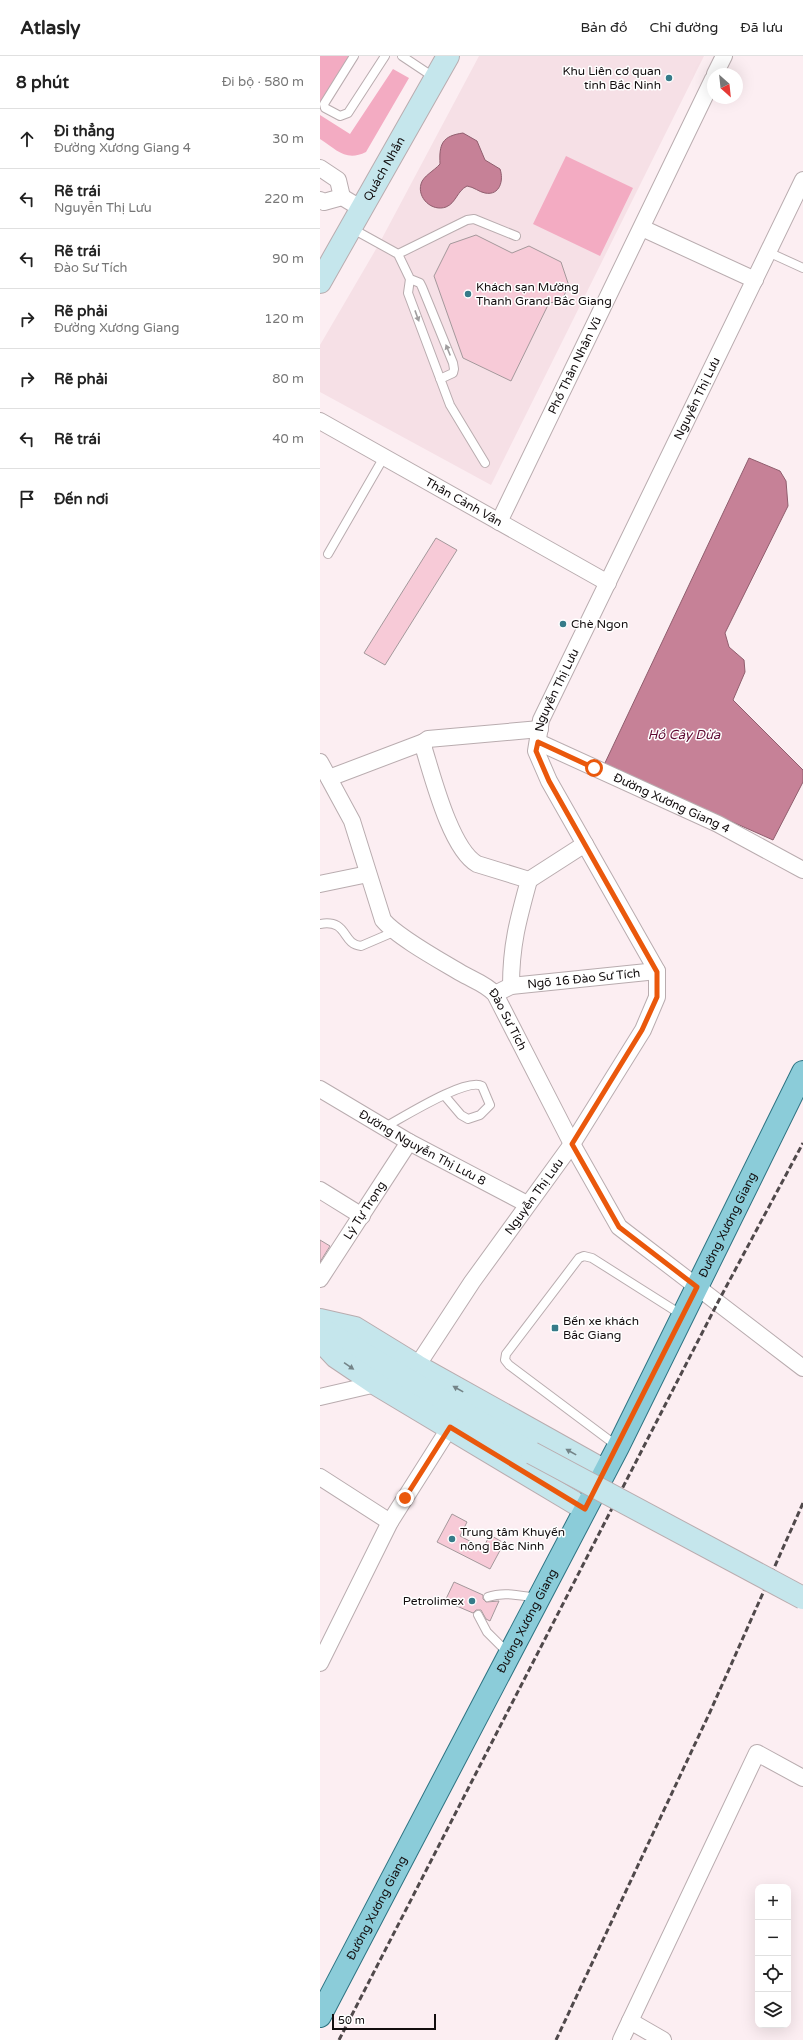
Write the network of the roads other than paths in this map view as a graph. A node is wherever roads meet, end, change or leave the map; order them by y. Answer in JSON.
{"nodes":[{"id":1,"x":354,"y":56,"type":"edge"},
{"id":2,"x":385,"y":56,"type":"edge"},
{"id":3,"x":402,"y":56,"type":"edge"},
{"id":4,"x":448,"y":56,"type":"edge"},
{"id":5,"x":724,"y":56,"type":"edge"},
{"id":6,"x":718,"y":68,"type":"edge"},
{"id":7,"x":436,"y":78,"type":"junction"},
{"id":8,"x":707,"y":92,"type":"edge"},
{"id":9,"x":320,"y":168,"type":"edge"},
{"id":10,"x":803,"y":180,"type":"edge"},
{"id":11,"x":342,"y":198,"type":"junction"},
{"id":12,"x":320,"y":200,"type":"edge"},
{"id":13,"x":362,"y":209,"type":"junction"},
{"id":14,"x":351,"y":228,"type":"junction"},
{"id":15,"x":642,"y":228,"type":"junction"},
{"id":16,"x":516,"y":236,"type":"dead end"},
{"id":17,"x":768,"y":252,"type":"junction"},
{"id":18,"x":398,"y":254,"type":"junction"},
{"id":19,"x":803,"y":268,"type":"edge"},
{"id":20,"x":410,"y":279,"type":"junction"},
{"id":21,"x":755,"y":280,"type":"junction"},
{"id":22,"x":320,"y":282,"type":"edge"},
{"id":23,"x":440,"y":379,"type":"junction"},
{"id":24,"x":320,"y":421,"type":"edge"},
{"id":25,"x":384,"y":457,"type":"junction"},
{"id":26,"x":485,"y":463,"type":"dead end"},
{"id":27,"x":499,"y":522,"type":"junction"},
{"id":28,"x":328,"y":554,"type":"dead end"},
{"id":29,"x":608,"y":584,"type":"junction"},
{"id":30,"x":539,"y":736,"type":"junction"},
{"id":31,"x":424,"y":742,"type":"junction"},
{"id":32,"x":323,"y":771,"type":"edge"},
{"id":33,"x":584,"y":844,"type":"junction"},
{"id":34,"x":803,"y":870,"type":"edge"},
{"id":35,"x":368,"y":874,"type":"junction"},
{"id":36,"x":528,"y":880,"type":"junction"},
{"id":37,"x":320,"y":884,"type":"edge"},
{"id":38,"x":320,"y":924,"type":"edge"},
{"id":39,"x":396,"y":931,"type":"junction"},
{"id":40,"x":657,"y":972,"type":"junction"},
{"id":41,"x":511,"y":986,"type":"junction"},
{"id":42,"x":495,"y":994,"type":"junction"},
{"id":43,"x":803,"y":1072,"type":"edge"},
{"id":44,"x":320,"y":1089,"type":"edge"},
{"id":45,"x":444,"y":1095,"type":"junction"},
{"id":46,"x":385,"y":1127,"type":"junction"},
{"id":47,"x":409,"y":1142,"type":"junction"},
{"id":48,"x":572,"y":1144,"type":"junction"},
{"id":49,"x":320,"y":1190,"type":"edge"},
{"id":50,"x":527,"y":1204,"type":"junction"},
{"id":51,"x":362,"y":1216,"type":"junction"},
{"id":52,"x":320,"y":1279,"type":"edge"},
{"id":53,"x":697,"y":1287,"type":"junction"},
{"id":54,"x":682,"y":1315,"type":"junction"},
{"id":55,"x":320,"y":1320,"type":"edge"},
{"id":56,"x":320,"y":1328,"type":"edge"},
{"id":57,"x":320,"y":1340,"type":"edge"},
{"id":58,"x":416,"y":1366,"type":"junction"},
{"id":59,"x":803,"y":1368,"type":"edge"},
{"id":60,"x":376,"y":1384,"type":"junction"},
{"id":61,"x":320,"y":1397,"type":"edge"},
{"id":62,"x":450,"y":1427,"type":"junction"},
{"id":63,"x":618,"y":1447,"type":"junction"},
{"id":64,"x":605,"y":1471,"type":"junction"},
{"id":65,"x":320,"y":1477,"type":"edge"},
{"id":66,"x":585,"y":1509,"type":"junction"},
{"id":67,"x":390,"y":1522,"type":"junction"},
{"id":68,"x":488,"y":1597,"type":"dead end"},
{"id":69,"x":538,"y":1598,"type":"junction"},
{"id":70,"x":803,"y":1598,"type":"edge"},
{"id":71,"x":478,"y":1615,"type":"dead end"},
{"id":72,"x":510,"y":1654,"type":"junction"},
{"id":73,"x":320,"y":1663,"type":"edge"},
{"id":74,"x":803,"y":1778,"type":"edge"},
{"id":75,"x":320,"y":2016,"type":"edge"},
{"id":76,"x":630,"y":2022,"type":"junction"},
{"id":77,"x":621,"y":2040,"type":"edge"},
{"id":78,"x":663,"y":2040,"type":"edge"}],
"edges":[{"from":1,"to":2,"type":"lane"},
{"from":3,"to":7,"type":"lane"},
{"from":4,"to":7,"type":"main road","name":"Quách Nhẫn"},
{"from":5,"to":6,"type":"street"},
{"from":7,"to":13,"type":"main road","name":"Quách Nhẫn"},
{"from":8,"to":15,"type":"street","name":"Phố Thân Nhân Vũ"},
{"from":9,"to":11,"type":"street"},
{"from":10,"to":17,"type":"street","name":"Nguyễn Thị Lưu"},
{"from":11,"to":12,"type":"street"},
{"from":11,"to":13,"type":"street"},
{"from":13,"to":14,"type":"main road","name":"Quách Nhẫn"},
{"from":14,"to":18,"type":"lane"},
{"from":14,"to":22,"type":"main road","name":"Quách Nhẫn"},
{"from":15,"to":21,"type":"street"},
{"from":15,"to":27,"type":"street","name":"Phố Thân Nhân Vũ"},
{"from":16,"to":18,"type":"lane"},
{"from":17,"to":19,"type":"lane"},
{"from":17,"to":21,"type":"street","name":"Nguyễn Thị Lưu"},
{"from":18,"to":20,"type":"lane"},
{"from":20,"to":23,"type":"lane","one_way":true},
{"from":23,"to":20,"type":"lane","one_way":true},
{"from":21,"to":29,"type":"street","name":"Nguyễn Thị Lưu"},
{"from":23,"to":26,"type":"lane"},
{"from":24,"to":25,"type":"street","name":"Thân Cảnh Vân"},
{"from":25,"to":27,"type":"street","name":"Thân Cảnh Vân"},
{"from":25,"to":28,"type":"lane"},
{"from":27,"to":29,"type":"street","name":"Thân Cảnh Vân"},
{"from":29,"to":30,"type":"street","name":"Nguyễn Thị Lưu"},
{"from":30,"to":31,"type":"street"},
{"from":30,"to":33,"type":"street","name":"Nguyễn Thị Lưu"},
{"from":30,"to":34,"type":"street","name":"Đường Xương Giang 4"},
{"from":31,"to":32,"type":"street"},
{"from":31,"to":36,"type":"street"},
{"from":32,"to":35,"type":"street","name":"Đào Sư Tích"},
{"from":33,"to":36,"type":"street"},
{"from":33,"to":40,"type":"street","name":"Nguyễn Thị Lưu"},
{"from":35,"to":37,"type":"street"},
{"from":35,"to":39,"type":"street","name":"Đào Sư Tích"},
{"from":36,"to":41,"type":"street"},
{"from":38,"to":39,"type":"lane"},
{"from":39,"to":42,"type":"street","name":"Đào Sư Tích"},
{"from":40,"to":41,"type":"street","name":"Ngõ 16 Đào Sư Tích"},
{"from":40,"to":48,"type":"street","name":"Nguyễn Thị Lưu"},
{"from":41,"to":42,"type":"street"},
{"from":42,"to":48,"type":"street","name":"Đào Sư Tích"},
{"from":43,"to":53,"type":"main road","name":"Đường Xương Giang"},
{"from":44,"to":46,"type":"street","name":"Đường Nguyễn Thị Lưu 8"},
{"from":45,"to":45,"type":"lane"},
{"from":45,"to":46,"type":"lane"},
{"from":46,"to":47,"type":"street","name":"Đường Nguyễn Thị Lưu 8"},
{"from":47,"to":50,"type":"street","name":"Đường Nguyễn Thị Lưu 8"},
{"from":47,"to":51,"type":"street","name":"Lý Tự Trọng"},
{"from":48,"to":50,"type":"street","name":"Nguyễn Thị Lưu"},
{"from":48,"to":53,"type":"street","name":"Đào Sư Tích"},
{"from":49,"to":51,"type":"street"},
{"from":50,"to":58,"type":"street","name":"Nguyễn Thị Lưu"},
{"from":51,"to":52,"type":"street","name":"Lý Tự Trọng"},
{"from":53,"to":54,"type":"main road","name":"Đường Xương Giang"},
{"from":53,"to":59,"type":"street","name":"Đào Sư Tích"},
{"from":54,"to":63,"type":"main road","name":"Đường Xương Giang"},
{"from":54,"to":63,"type":"lane"},
{"from":55,"to":58,"type":"main road"},
{"from":56,"to":70,"type":"main road","bridge":true},
{"from":57,"to":60,"type":"main road","one_way":true},
{"from":64,"to":58,"type":"main road","one_way":true},
{"from":60,"to":61,"type":"street"},
{"from":60,"to":62,"type":"main road"},
{"from":62,"to":66,"type":"main road"},
{"from":62,"to":67,"type":"street"},
{"from":63,"to":64,"type":"main road","name":"Đường Xương Giang"},
{"from":64,"to":66,"type":"main road","name":"Đường Xương Giang"},
{"from":65,"to":67,"type":"street"},
{"from":66,"to":69,"type":"main road","name":"Đường Xương Giang"},
{"from":67,"to":73,"type":"street"},
{"from":68,"to":69,"type":"lane"},
{"from":69,"to":72,"type":"main road","name":"Đường Xương Giang"},
{"from":71,"to":72,"type":"lane"},
{"from":72,"to":75,"type":"main road","name":"Đường Xương Giang"},
{"from":74,"to":76,"type":"street"},
{"from":76,"to":77,"type":"street"},
{"from":76,"to":78,"type":"street"}]}
